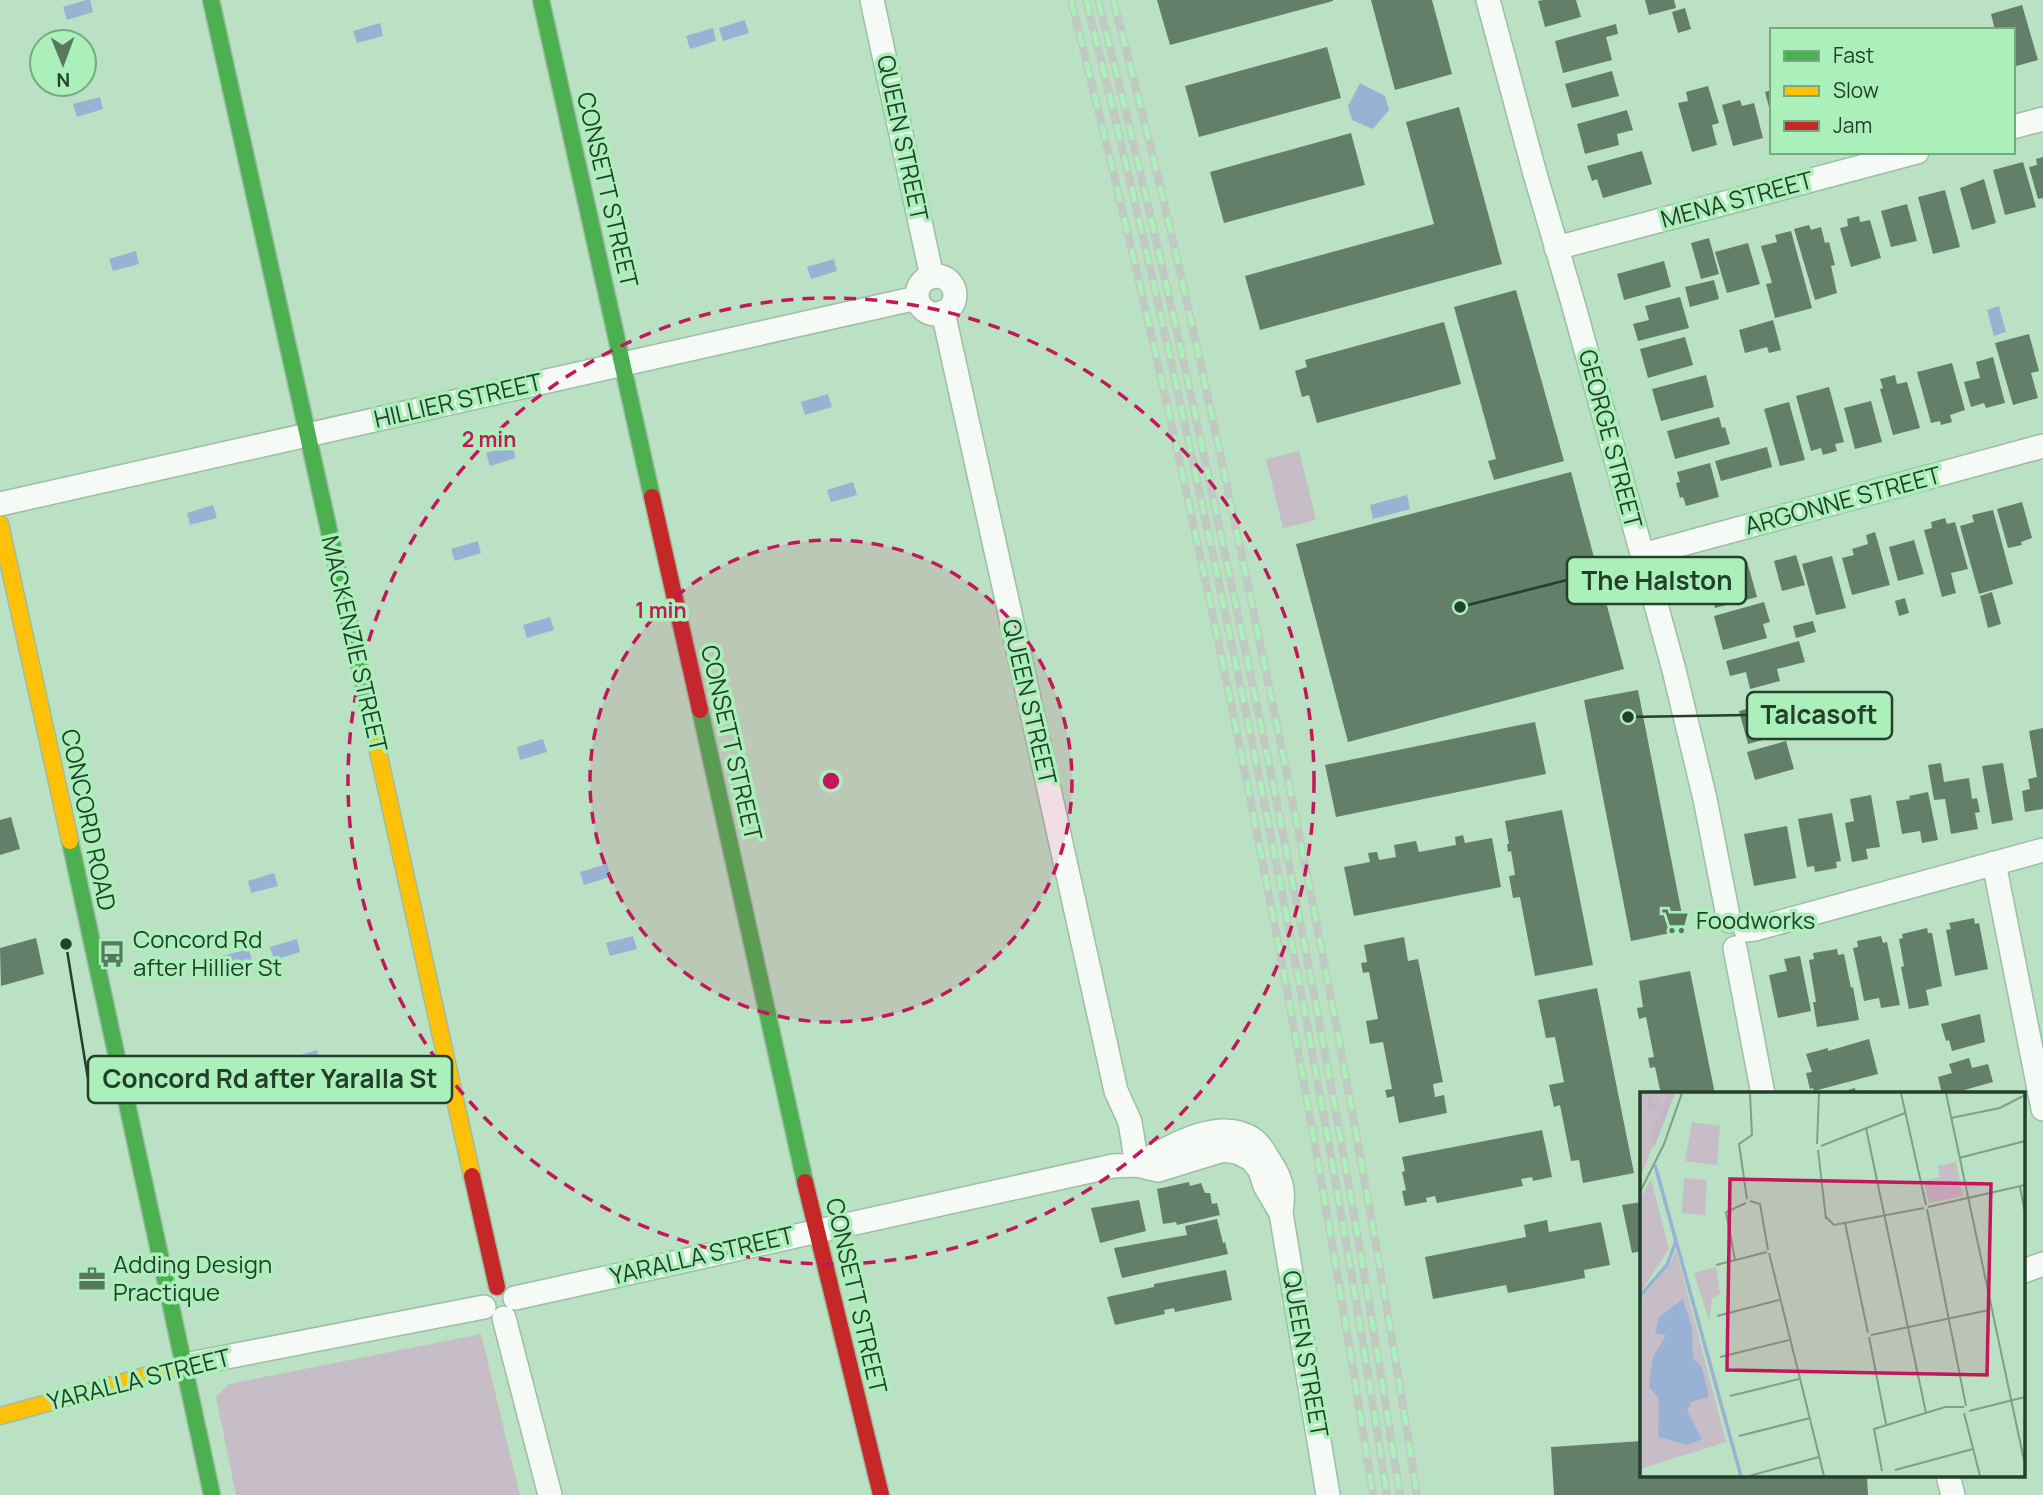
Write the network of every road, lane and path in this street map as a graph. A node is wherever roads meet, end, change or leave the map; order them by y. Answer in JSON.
{"nodes":[{"id":1,"x":211,"y":0,"type":"edge"},
{"id":2,"x":541,"y":0,"type":"edge"},
{"id":3,"x":872,"y":0,"type":"edge"},
{"id":4,"x":1488,"y":0,"type":"edge"},
{"id":5,"x":2043,"y":119,"type":"edge"},
{"id":6,"x":2015,"y":126,"type":"edge"},
{"id":7,"x":1909,"y":154,"type":"edge"},
{"id":8,"x":1556,"y":248,"type":"junction"},
{"id":9,"x":932,"y":276,"type":"junction"},
{"id":10,"x":917,"y":298,"type":"junction"},
{"id":11,"x":943,"y":312,"type":"junction"},
{"id":12,"x":622,"y":364,"type":"junction"},
{"id":13,"x":307,"y":435,"type":"junction"},
{"id":14,"x":2043,"y":446,"type":"edge"},
{"id":15,"x":0,"y":505,"type":"edge"},
{"id":16,"x":0,"y":524,"type":"edge"},
{"id":17,"x":1642,"y":555,"type":"junction"},
{"id":18,"x":2043,"y":850,"type":"edge"},
{"id":19,"x":1994,"y":863,"type":"junction"},
{"id":20,"x":1736,"y":933,"type":"junction"},
{"id":21,"x":1763,"y":1092,"type":"edge"},
{"id":22,"x":2043,"y":1109,"type":"edge"},
{"id":23,"x":1137,"y":1165,"type":"junction"},
{"id":24,"x":817,"y":1231,"type":"junction"},
{"id":25,"x":2043,"y":1264,"type":"edge"},
{"id":26,"x":2025,"y":1271,"type":"edge"},
{"id":27,"x":500,"y":1302,"type":"junction"},
{"id":28,"x":185,"y":1365,"type":"junction"},
{"id":29,"x":0,"y":1416,"type":"edge"},
{"id":30,"x":1949,"y":1478,"type":"edge"},
{"id":31,"x":212,"y":1495,"type":"edge"},
{"id":32,"x":550,"y":1495,"type":"edge"},
{"id":33,"x":881,"y":1495,"type":"edge"},
{"id":34,"x":1328,"y":1495,"type":"edge"},
{"id":35,"x":1953,"y":1495,"type":"edge"}],
"edges":[{"from":1,"to":13,"type":"street","name":"MACKENZIE STREET"},
{"from":2,"to":12,"type":"street","name":"CONSETT STREET"},
{"from":3,"to":9,"type":"street","name":"QUEEN STREET"},
{"from":4,"to":8,"type":"street","name":"GEORGE STREET"},
{"from":5,"to":6,"type":"street"},
{"from":7,"to":8,"type":"street","name":"MENA STREET"},
{"from":8,"to":17,"type":"street","name":"GEORGE STREET"},
{"from":9,"to":10,"type":"street"},
{"from":9,"to":11,"type":"street"},
{"from":10,"to":11,"type":"street"},
{"from":10,"to":12,"type":"street","name":"HILLIER STREET"},
{"from":11,"to":23,"type":"street","name":"QUEEN STREET"},
{"from":12,"to":13,"type":"street","name":"HILLIER STREET"},
{"from":12,"to":24,"type":"street","name":"CONSETT STREET"},
{"from":13,"to":15,"type":"street","name":"HILLIER STREET"},
{"from":13,"to":27,"type":"street","name":"MACKENZIE STREET"},
{"from":14,"to":17,"type":"street","name":"ARGONNE STREET"},
{"from":16,"to":28,"type":"street","name":"CONCORD ROAD"},
{"from":17,"to":20,"type":"street","name":"GEORGE STREET"},
{"from":18,"to":19,"type":"street"},
{"from":19,"to":20,"type":"street"},
{"from":19,"to":22,"type":"street"},
{"from":20,"to":21,"type":"street","name":"GEORGE STREET"},
{"from":23,"to":24,"type":"street","name":"YARALLA STREET"},
{"from":23,"to":34,"type":"street","name":"QUEEN STREET"},
{"from":24,"to":27,"type":"street","name":"YARALLA STREET"},
{"from":24,"to":33,"type":"street","name":"CONSETT STREET"},
{"from":25,"to":26,"type":"street"},
{"from":27,"to":28,"type":"street","name":"YARALLA STREET"},
{"from":27,"to":32,"type":"street","name":"MACKENZIE STREET"},
{"from":28,"to":29,"type":"street","name":"YARALLA STREET"},
{"from":28,"to":31,"type":"street","name":"CONCORD ROAD"},
{"from":30,"to":35,"type":"street"}]}
